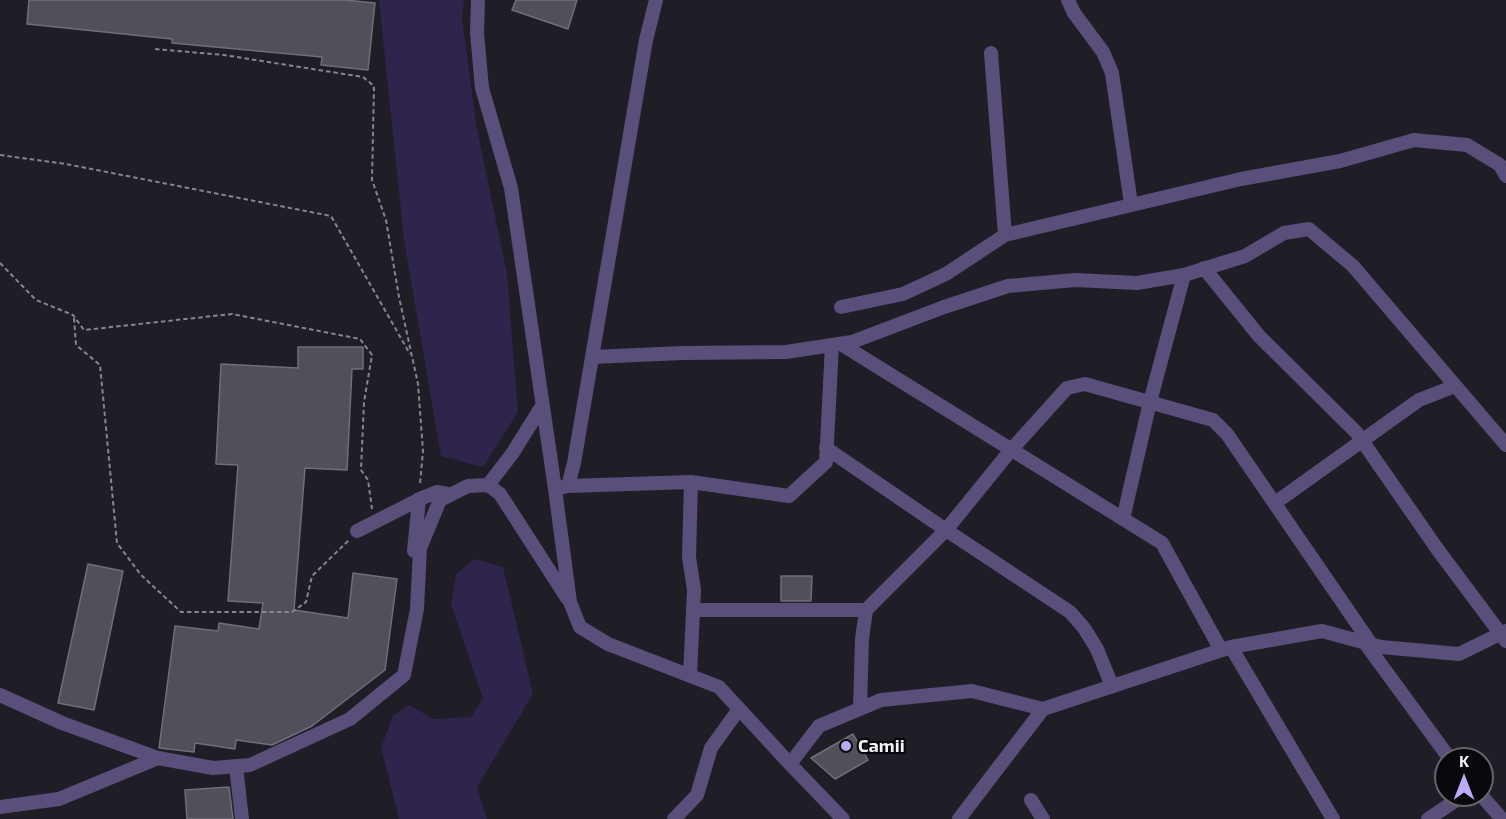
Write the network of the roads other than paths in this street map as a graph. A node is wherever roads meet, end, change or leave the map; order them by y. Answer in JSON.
{"nodes":[{"id":1,"x":478,"y":0,"type":"edge"},
{"id":2,"x":656,"y":0,"type":"edge"},
{"id":3,"x":1068,"y":0,"type":"edge"},
{"id":4,"x":991,"y":52,"type":"dead end"},
{"id":5,"x":1506,"y":176,"type":"edge"},
{"id":6,"x":1137,"y":202,"type":"junction"},
{"id":7,"x":1005,"y":235,"type":"junction"},
{"id":8,"x":1204,"y":268,"type":"junction"},
{"id":9,"x":1184,"y":275,"type":"junction"},
{"id":10,"x":841,"y":307,"type":"dead end"},
{"id":11,"x":836,"y":345,"type":"junction"},
{"id":12,"x":592,"y":357,"type":"junction"},
{"id":13,"x":1455,"y":386,"type":"junction"},
{"id":14,"x":1150,"y":402,"type":"junction"},
{"id":15,"x":542,"y":406,"type":"junction"},
{"id":16,"x":1362,"y":441,"type":"junction"},
{"id":17,"x":1506,"y":445,"type":"edge"},
{"id":18,"x":826,"y":448,"type":"junction"},
{"id":19,"x":1011,"y":450,"type":"junction"},
{"id":20,"x":691,"y":482,"type":"junction"},
{"id":21,"x":488,"y":485,"type":"junction"},
{"id":22,"x":562,"y":487,"type":"junction"},
{"id":23,"x":450,"y":494,"type":"junction"},
{"id":24,"x":419,"y":499,"type":"junction"},
{"id":25,"x":1275,"y":504,"type":"junction"},
{"id":26,"x":1123,"y":519,"type":"junction"},
{"id":27,"x":946,"y":530,"type":"junction"},
{"id":28,"x":357,"y":531,"type":"road end"},
{"id":29,"x":570,"y":602,"type":"junction"},
{"id":30,"x":417,"y":609,"type":"junction"},
{"id":31,"x":693,"y":610,"type":"junction"},
{"id":32,"x":866,"y":610,"type":"junction"},
{"id":33,"x":1504,"y":636,"type":"edge"},
{"id":34,"x":1368,"y":643,"type":"junction"},
{"id":35,"x":1226,"y":648,"type":"junction"},
{"id":36,"x":690,"y":676,"type":"junction"},
{"id":37,"x":1112,"y":686,"type":"junction"},
{"id":38,"x":0,"y":695,"type":"edge"},
{"id":39,"x":860,"y":708,"type":"junction"},
{"id":40,"x":739,"y":709,"type":"junction"},
{"id":41,"x":1043,"y":709,"type":"junction"},
{"id":42,"x":1442,"y":747,"type":"edge"},
{"id":43,"x":158,"y":758,"type":"junction"},
{"id":44,"x":790,"y":764,"type":"junction"},
{"id":45,"x":236,"y":766,"type":"junction"},
{"id":46,"x":1031,"y":800,"type":"dead end"},
{"id":47,"x":0,"y":807,"type":"edge"},
{"id":48,"x":1446,"y":807,"type":"edge"},
{"id":49,"x":1492,"y":807,"type":"edge"},
{"id":50,"x":242,"y":819,"type":"edge"},
{"id":51,"x":675,"y":819,"type":"edge"},
{"id":52,"x":843,"y":819,"type":"edge"},
{"id":53,"x":959,"y":819,"type":"edge"},
{"id":54,"x":1043,"y":819,"type":"edge"},
{"id":55,"x":1333,"y":819,"type":"edge"},
{"id":56,"x":1428,"y":819,"type":"edge"},
{"id":57,"x":1502,"y":819,"type":"edge"}],
"edges":[{"from":1,"to":15,"type":"street"},
{"from":2,"to":12,"type":"street"},
{"from":3,"to":6,"type":"street"},
{"from":4,"to":7,"type":"street"},
{"from":5,"to":6,"type":"street"},
{"from":6,"to":7,"type":"street"},
{"from":7,"to":10,"type":"street"},
{"from":8,"to":9,"type":"street"},
{"from":8,"to":13,"type":"street"},
{"from":8,"to":16,"type":"street"},
{"from":9,"to":11,"type":"street"},
{"from":9,"to":14,"type":"street"},
{"from":11,"to":12,"type":"street"},
{"from":11,"to":18,"type":"street"},
{"from":11,"to":19,"type":"street"},
{"from":12,"to":22,"type":"street"},
{"from":13,"to":16,"type":"street"},
{"from":13,"to":17,"type":"street"},
{"from":14,"to":19,"type":"street"},
{"from":14,"to":25,"type":"street"},
{"from":14,"to":26,"type":"street"},
{"from":15,"to":21,"type":"street"},
{"from":15,"to":22,"type":"street"},
{"from":16,"to":25,"type":"street"},
{"from":16,"to":33,"type":"street"},
{"from":18,"to":20,"type":"street"},
{"from":18,"to":27,"type":"street"},
{"from":19,"to":26,"type":"street"},
{"from":19,"to":27,"type":"street"},
{"from":20,"to":22,"type":"street"},
{"from":20,"to":31,"type":"street"},
{"from":21,"to":23,"type":"street"},
{"from":21,"to":29,"type":"street"},
{"from":22,"to":29,"type":"street"},
{"from":23,"to":24,"type":"street"},
{"from":23,"to":30,"type":"street"},
{"from":24,"to":28,"type":"street"},
{"from":24,"to":30,"type":"street"},
{"from":25,"to":34,"type":"street"},
{"from":26,"to":35,"type":"street"},
{"from":27,"to":32,"type":"street"},
{"from":27,"to":37,"type":"street"},
{"from":29,"to":36,"type":"street"},
{"from":30,"to":45,"type":"street"},
{"from":31,"to":32,"type":"street"},
{"from":31,"to":36,"type":"street"},
{"from":32,"to":39,"type":"street"},
{"from":33,"to":34,"type":"street"},
{"from":34,"to":35,"type":"street"},
{"from":34,"to":42,"type":"street"},
{"from":35,"to":37,"type":"street"},
{"from":35,"to":55,"type":"street"},
{"from":36,"to":40,"type":"street"},
{"from":37,"to":41,"type":"street"},
{"from":38,"to":43,"type":"street"},
{"from":39,"to":41,"type":"street"},
{"from":39,"to":44,"type":"street"},
{"from":40,"to":44,"type":"street"},
{"from":40,"to":51,"type":"street"},
{"from":41,"to":53,"type":"street"},
{"from":43,"to":45,"type":"street"},
{"from":43,"to":47,"type":"street"},
{"from":44,"to":52,"type":"street"},
{"from":45,"to":50,"type":"street"},
{"from":46,"to":54,"type":"street"},
{"from":48,"to":56,"type":"street"},
{"from":49,"to":57,"type":"street"}]}
